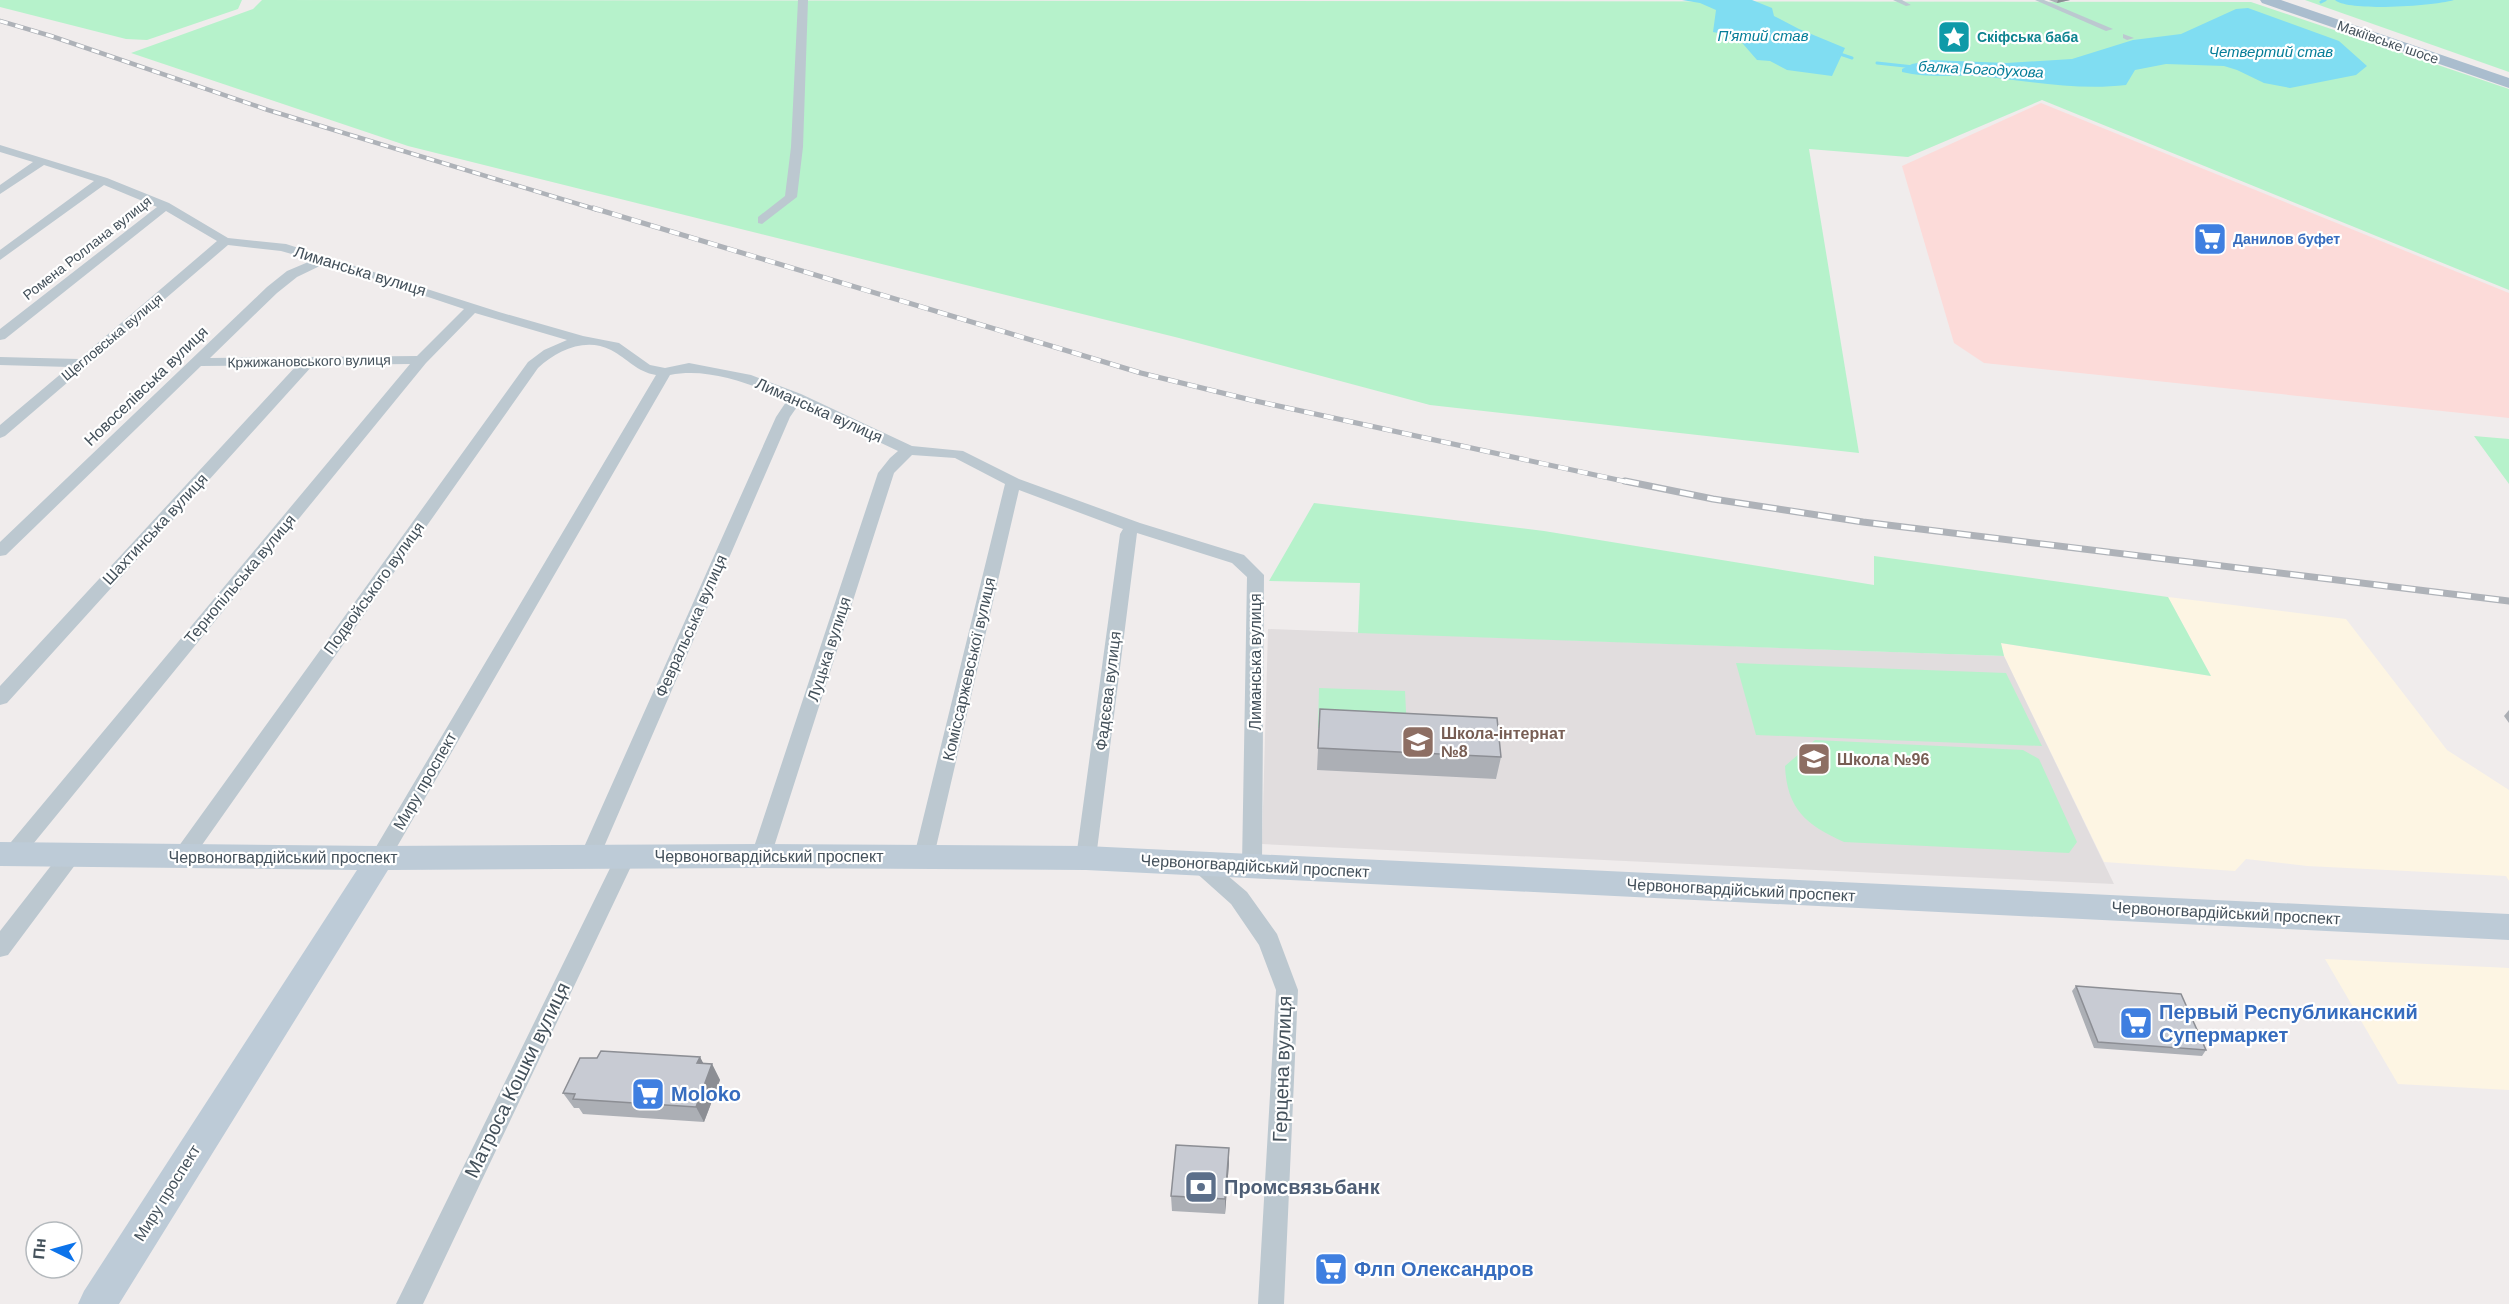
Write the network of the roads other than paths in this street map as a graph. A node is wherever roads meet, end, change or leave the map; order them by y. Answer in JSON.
{"nodes":[{"id":1,"x":803,"y":0,"type":"edge"},
{"id":2,"x":1896,"y":0,"type":"edge"},
{"id":3,"x":2038,"y":0,"type":"edge"},
{"id":4,"x":2267,"y":0,"type":"edge"},
{"id":5,"x":2288,"y":0,"type":"edge"},
{"id":6,"x":1908,"y":5,"type":"dead end"},
{"id":7,"x":2111,"y":30,"type":"dead end"},
{"id":8,"x":2509,"y":76,"type":"edge"},
{"id":9,"x":2509,"y":83,"type":"edge"},
{"id":10,"x":0,"y":148,"type":"edge"},
{"id":11,"x":41,"y":162,"type":"junction"},
{"id":12,"x":102,"y":180,"type":"junction"},
{"id":13,"x":0,"y":190,"type":"edge"},
{"id":14,"x":165,"y":206,"type":"junction"},
{"id":15,"x":762,"y":220,"type":"dead end"},
{"id":16,"x":225,"y":241,"type":"junction"},
{"id":17,"x":0,"y":256,"type":"edge"},
{"id":18,"x":325,"y":259,"type":"junction"},
{"id":19,"x":473,"y":308,"type":"junction"},
{"id":20,"x":0,"y":336,"type":"edge"},
{"id":21,"x":581,"y":340,"type":"junction"},
{"id":22,"x":421,"y":360,"type":"junction"},
{"id":23,"x":0,"y":361,"type":"edge"},
{"id":24,"x":309,"y":361,"type":"junction"},
{"id":25,"x":196,"y":362,"type":"junction"},
{"id":26,"x":81,"y":363,"type":"junction"},
{"id":27,"x":665,"y":372,"type":"junction"},
{"id":28,"x":796,"y":397,"type":"junction"},
{"id":29,"x":0,"y":433,"type":"edge"},
{"id":30,"x":909,"y":450,"type":"junction"},
{"id":31,"x":1012,"y":482,"type":"junction"},
{"id":32,"x":1134,"y":527,"type":"junction"},
{"id":33,"x":0,"y":551,"type":"edge"},
{"id":34,"x":0,"y":698,"type":"edge"},
{"id":35,"x":6,"y":854,"type":"edge"},
{"id":36,"x":71,"y":855,"type":"junction"},
{"id":37,"x":183,"y":856,"type":"junction"},
{"id":38,"x":590,"y":856,"type":"junction"},
{"id":39,"x":626,"y":856,"type":"junction"},
{"id":40,"x":761,"y":856,"type":"junction"},
{"id":41,"x":924,"y":856,"type":"junction"},
{"id":42,"x":380,"y":858,"type":"junction"},
{"id":43,"x":1086,"y":858,"type":"junction"},
{"id":44,"x":1200,"y":864,"type":"junction"},
{"id":45,"x":1252,"y":865,"type":"junction"},
{"id":46,"x":2509,"y":927,"type":"edge"},
{"id":47,"x":0,"y":948,"type":"edge"},
{"id":48,"x":97,"y":1304,"type":"edge"},
{"id":49,"x":409,"y":1304,"type":"edge"},
{"id":50,"x":1271,"y":1304,"type":"edge"}],
"edges":[{"from":1,"to":15,"type":"street"},
{"from":2,"to":6,"type":"street"},
{"from":3,"to":7,"type":"street"},
{"from":4,"to":9,"type":"main road","name":"Макіївське шосе"},
{"from":5,"to":8,"type":"main road","name":"Макіївське шосе"},
{"from":10,"to":11,"type":"street","name":"Лиманська вулиця"},
{"from":11,"to":12,"type":"street","name":"Лиманська вулиця"},
{"from":11,"to":13,"type":"street"},
{"from":12,"to":14,"type":"street","name":"Лиманська вулиця"},
{"from":12,"to":17,"type":"street"},
{"from":14,"to":16,"type":"street","name":"Лиманська вулиця"},
{"from":14,"to":20,"type":"street","name":"Ромена Роллана вулиця"},
{"from":16,"to":18,"type":"street","name":"Лиманська вулиця"},
{"from":16,"to":26,"type":"street","name":"Щегловська вулиця"},
{"from":18,"to":19,"type":"street","name":"Лиманська вулиця"},
{"from":18,"to":25,"type":"street","name":"Новоселівська вулиця"},
{"from":19,"to":21,"type":"street","name":"Лиманська вулиця"},
{"from":19,"to":22,"type":"street","name":"Тернопільська вулиця"},
{"from":21,"to":27,"type":"street","name":"Лиманська вулиця"},
{"from":21,"to":37,"type":"street","name":"Подвойського вулиця"},
{"from":22,"to":24,"type":"street","name":"Кржижановського вулиця"},
{"from":22,"to":35,"type":"street","name":"Тернопільська вулиця"},
{"from":23,"to":26,"type":"street"},
{"from":24,"to":25,"type":"street","name":"Кржижановського вулиця"},
{"from":24,"to":34,"type":"street","name":"Шахтинська вулиця"},
{"from":25,"to":33,"type":"street","name":"Новоселівська вулиця"},
{"from":26,"to":29,"type":"street","name":"Щегловська вулиця"},
{"from":27,"to":28,"type":"street","name":"Лиманська вулиця"},
{"from":27,"to":42,"type":"street","name":"Миру проспект"},
{"from":28,"to":30,"type":"street","name":"Лиманська вулиця"},
{"from":28,"to":38,"type":"street","name":"Февральська вулиця"},
{"from":30,"to":31,"type":"street","name":"Лиманська вулиця"},
{"from":30,"to":40,"type":"street","name":"Луцька вулиця"},
{"from":31,"to":32,"type":"street","name":"Лиманська вулиця"},
{"from":31,"to":41,"type":"street","name":"Коміссаржевської вулиця"},
{"from":32,"to":43,"type":"street","name":"Фадєєва вулиця"},
{"from":32,"to":45,"type":"street","name":"Лиманська вулиця"},
{"from":35,"to":36,"type":"main road","name":"Червоногвардійський проспект"},
{"from":36,"to":37,"type":"main road","name":"Червоногвардійський проспект"},
{"from":36,"to":47,"type":"street"},
{"from":37,"to":42,"type":"main road","name":"Червоногвардійський проспект"},
{"from":38,"to":39,"type":"main road","name":"Червоногвардійський проспект"},
{"from":38,"to":42,"type":"main road","name":"Червоногвардійський проспект"},
{"from":39,"to":40,"type":"main road","name":"Червоногвардійський проспект"},
{"from":39,"to":49,"type":"street","name":"Матроса Кошки вулиця"},
{"from":40,"to":41,"type":"main road","name":"Червоногвардійський проспект"},
{"from":41,"to":43,"type":"main road","name":"Червоногвардійський проспект"},
{"from":42,"to":48,"type":"main road","name":"Миру проспект"},
{"from":43,"to":44,"type":"main road","name":"Червоногвардійський проспект"},
{"from":44,"to":45,"type":"main road","name":"Червоногвардійський проспект"},
{"from":44,"to":50,"type":"street","name":"Герцена вулиця"},
{"from":45,"to":46,"type":"main road","name":"Червоногвардійський проспект"}]}
